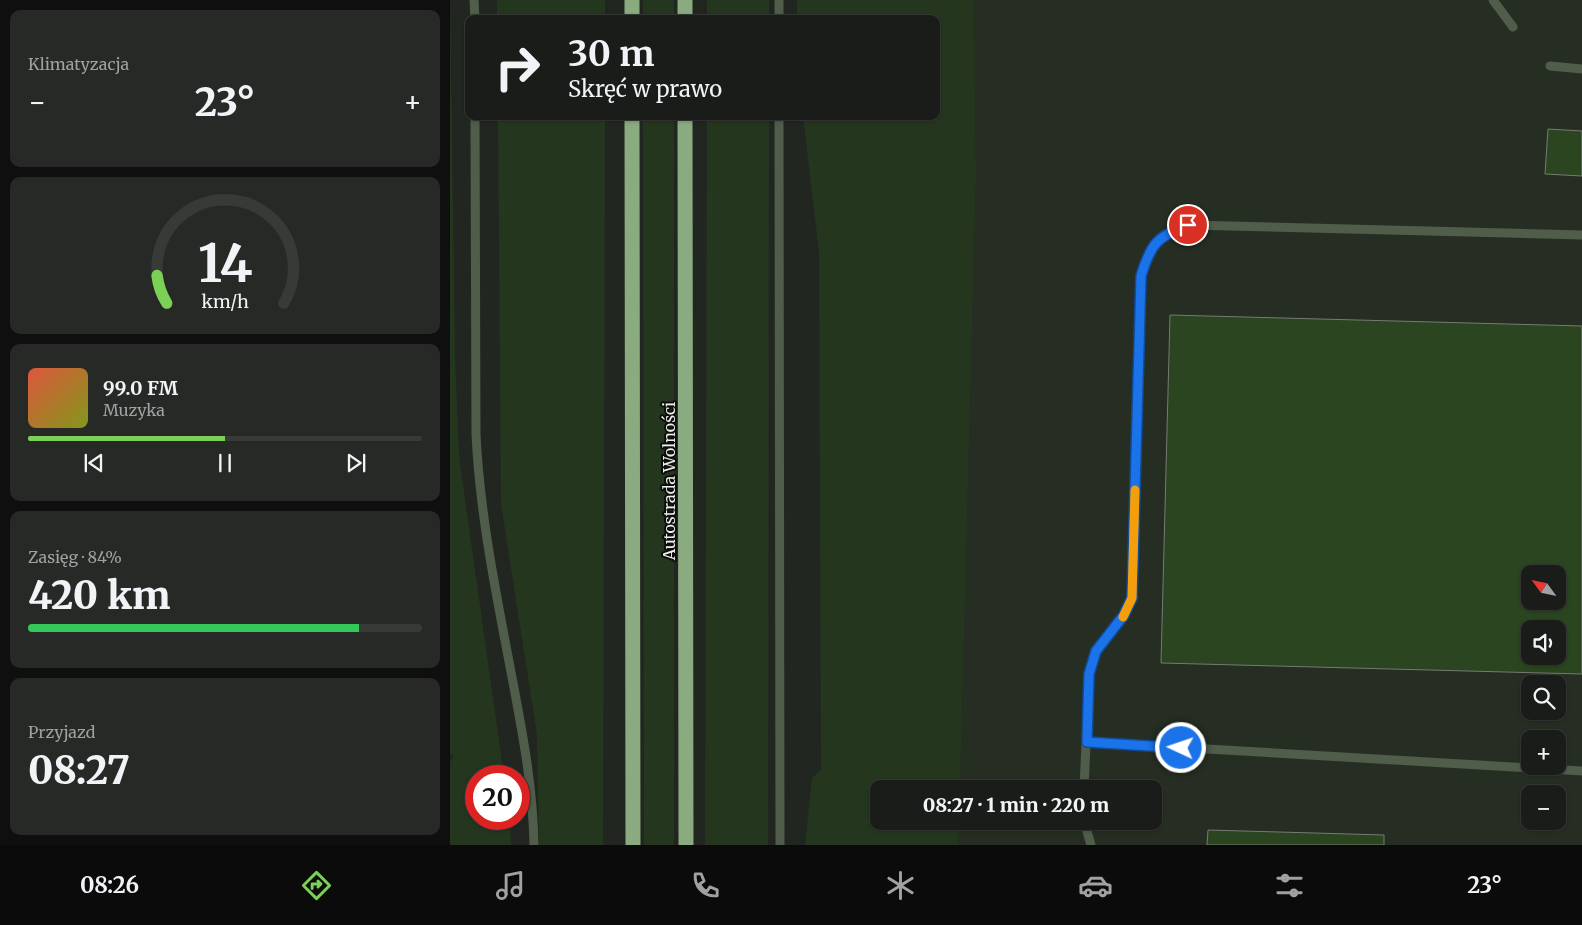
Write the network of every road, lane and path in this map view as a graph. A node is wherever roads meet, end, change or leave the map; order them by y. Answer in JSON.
{"nodes":[{"id":1,"x":474,"y":0,"type":"edge"},
{"id":2,"x":632,"y":0,"type":"edge"},
{"id":3,"x":685,"y":0,"type":"edge"},
{"id":4,"x":779,"y":0,"type":"edge"},
{"id":5,"x":1493,"y":0,"type":"edge"},
{"id":6,"x":474,"y":15,"type":"edge"},
{"id":7,"x":632,"y":15,"type":"edge"},
{"id":8,"x":685,"y":15,"type":"edge"},
{"id":9,"x":779,"y":15,"type":"edge"},
{"id":10,"x":1513,"y":27,"type":"dead end"},
{"id":11,"x":1550,"y":66,"type":"dead end"},
{"id":12,"x":1582,"y":69,"type":"edge"},
{"id":13,"x":475,"y":120,"type":"edge"},
{"id":14,"x":632,"y":120,"type":"edge"},
{"id":15,"x":685,"y":120,"type":"edge"},
{"id":16,"x":779,"y":120,"type":"edge"},
{"id":17,"x":1582,"y":235,"type":"edge"},
{"id":18,"x":1087,"y":742,"type":"junction"},
{"id":19,"x":1582,"y":771,"type":"edge"},
{"id":20,"x":1085,"y":780,"type":"edge"},
{"id":21,"x":1087,"y":830,"type":"edge"},
{"id":22,"x":534,"y":845,"type":"edge"},
{"id":23,"x":633,"y":845,"type":"edge"},
{"id":24,"x":686,"y":845,"type":"edge"},
{"id":25,"x":780,"y":845,"type":"edge"},
{"id":26,"x":1091,"y":845,"type":"edge"}],
"edges":[{"from":1,"to":6,"type":"lane"},
{"from":2,"to":7,"type":"highway"},
{"from":3,"to":8,"type":"highway"},
{"from":4,"to":9,"type":"lane"},
{"from":5,"to":10,"type":"lane"},
{"from":11,"to":12,"type":"lane"},
{"from":13,"to":22,"type":"lane"},
{"from":14,"to":23,"type":"highway"},
{"from":15,"to":24,"type":"highway","name":"Autostrada Wolności"},
{"from":16,"to":25,"type":"lane"},
{"from":17,"to":18,"type":"lane"},
{"from":18,"to":19,"type":"lane"},
{"from":18,"to":20,"type":"lane"},
{"from":21,"to":26,"type":"lane"}]}
